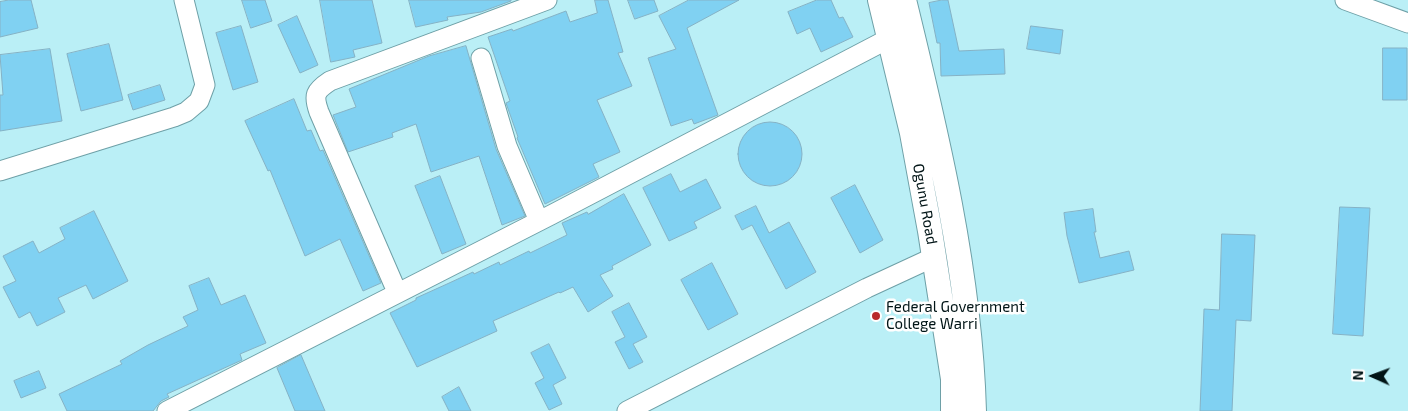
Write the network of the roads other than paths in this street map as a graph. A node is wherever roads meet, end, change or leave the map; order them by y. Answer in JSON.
{"nodes":[{"id":1,"x":184,"y":0,"type":"edge"},
{"id":2,"x":547,"y":0,"type":"edge"},
{"id":3,"x":880,"y":0,"type":"edge"},
{"id":4,"x":904,"y":0,"type":"edge"},
{"id":5,"x":1345,"y":0,"type":"edge"},
{"id":6,"x":1408,"y":23,"type":"edge"},
{"id":7,"x":888,"y":39,"type":"junction"},
{"id":8,"x":481,"y":58,"type":"dead end"},
{"id":9,"x":0,"y":171,"type":"edge"},
{"id":10,"x":539,"y":221,"type":"junction"},
{"id":11,"x":934,"y":257,"type":"junction"},
{"id":12,"x":397,"y":292,"type":"junction"},
{"id":13,"x":166,"y":411,"type":"edge"},
{"id":14,"x":627,"y":411,"type":"edge"},
{"id":15,"x":953,"y":411,"type":"edge"},
{"id":16,"x":974,"y":411,"type":"edge"}],
"edges":[{"from":1,"to":9,"type":"street"},
{"from":2,"to":12,"type":"street"},
{"from":3,"to":7,"type":"main road","name":"Ogunu Road"},
{"from":4,"to":16,"type":"main road","name":"Ogunu Road"},
{"from":5,"to":6,"type":"street"},
{"from":7,"to":10,"type":"street"},
{"from":7,"to":11,"type":"main road","name":"Ogunu Road"},
{"from":8,"to":10,"type":"street"},
{"from":10,"to":12,"type":"street"},
{"from":11,"to":14,"type":"street"},
{"from":11,"to":15,"type":"main road","name":"Ogunu Road"},
{"from":12,"to":13,"type":"street"}]}
